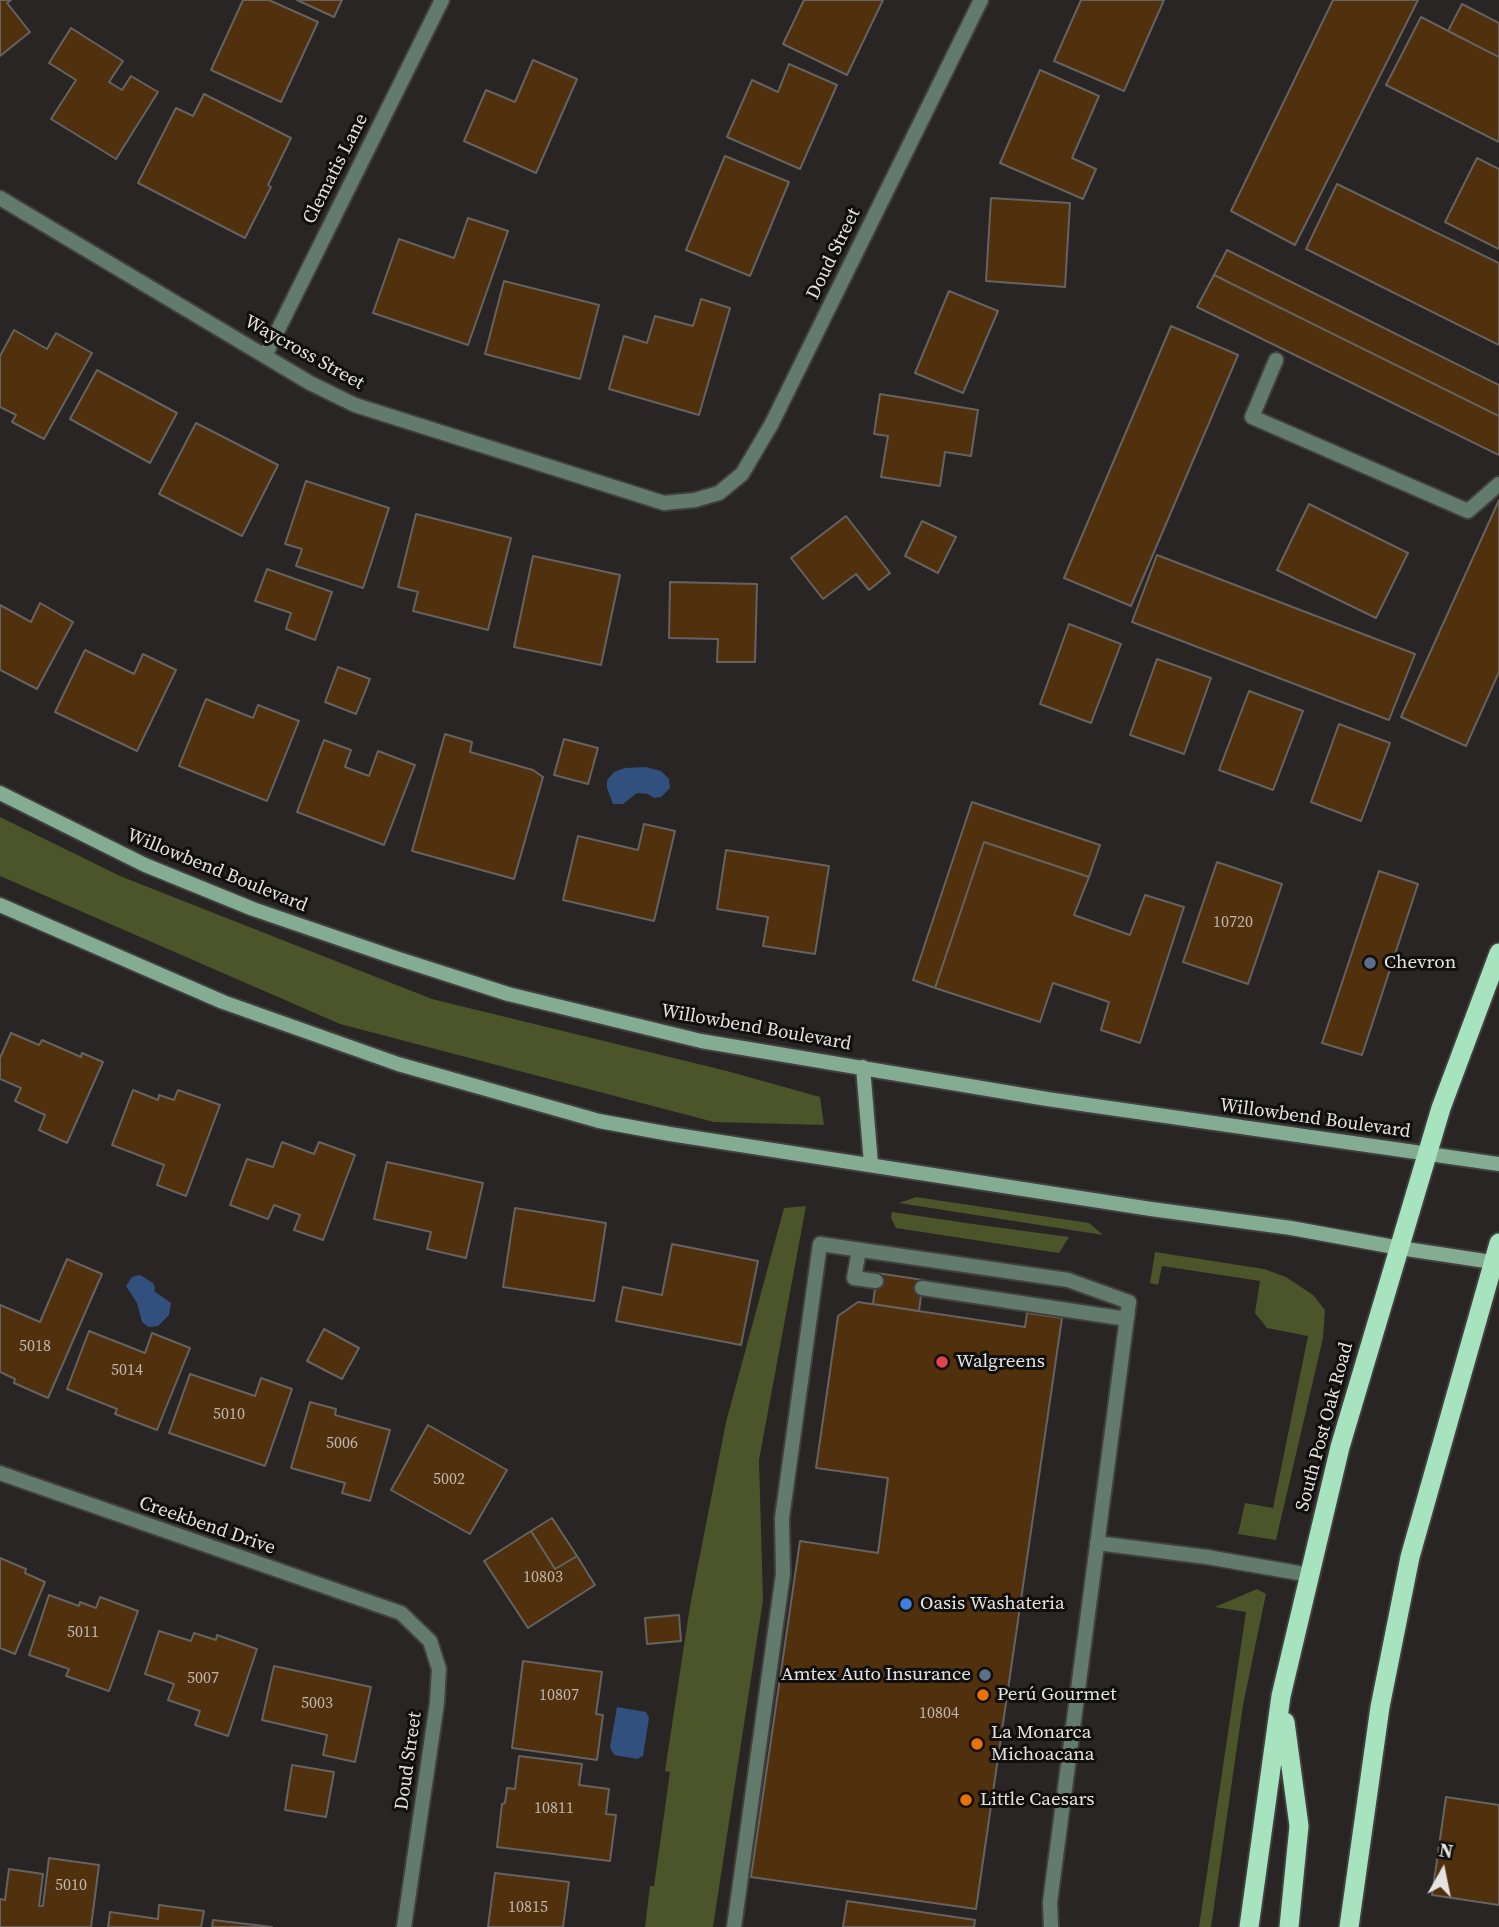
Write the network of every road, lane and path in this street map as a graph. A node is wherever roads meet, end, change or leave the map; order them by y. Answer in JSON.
{"nodes":[{"id":1,"x":442,"y":0,"type":"edge"},
{"id":2,"x":981,"y":0,"type":"edge"},
{"id":3,"x":0,"y":198,"type":"edge"},
{"id":4,"x":265,"y":356,"type":"junction"},
{"id":5,"x":1276,"y":360,"type":"dead end"},
{"id":6,"x":1499,"y":484,"type":"edge"},
{"id":7,"x":695,"y":500,"type":"joint"},
{"id":8,"x":0,"y":793,"type":"edge"},
{"id":9,"x":0,"y":905,"type":"edge"},
{"id":10,"x":1499,"y":953,"type":"edge"},
{"id":11,"x":863,"y":1067,"type":"junction"},
{"id":12,"x":1428,"y":1155,"type":"junction"},
{"id":13,"x":871,"y":1164,"type":"junction"},
{"id":14,"x":1499,"y":1164,"type":"edge"},
{"id":15,"x":1400,"y":1248,"type":"junction"},
{"id":16,"x":859,"y":1250,"type":"junction"},
{"id":17,"x":1497,"y":1256,"type":"edge"},
{"id":18,"x":876,"y":1281,"type":"dead end"},
{"id":19,"x":922,"y":1288,"type":"dead end"},
{"id":20,"x":1126,"y":1319,"type":"junction"},
{"id":21,"x":0,"y":1473,"type":"edge"},
{"id":22,"x":1097,"y":1543,"type":"junction"},
{"id":23,"x":1310,"y":1575,"type":"junction"},
{"id":24,"x":401,"y":1613,"type":"joint"},
{"id":25,"x":1282,"y":1696,"type":"junction"},
{"id":26,"x":1051,"y":1923,"type":"edge"},
{"id":27,"x":404,"y":1927,"type":"edge"},
{"id":28,"x":734,"y":1927,"type":"edge"},
{"id":29,"x":1249,"y":1927,"type":"edge"},
{"id":30,"x":1289,"y":1927,"type":"edge"},
{"id":31,"x":1349,"y":1927,"type":"edge"}],
"edges":[{"from":1,"to":4,"type":"street","name":"Clematis Lane"},
{"from":2,"to":7,"type":"street","name":"Doud Street"},
{"from":3,"to":4,"type":"street","name":"Waycross Street"},
{"from":4,"to":7,"type":"street","name":"Waycross Street"},
{"from":5,"to":6,"type":"street"},
{"from":8,"to":11,"type":"main road","name":"Willowbend Boulevard"},
{"from":9,"to":13,"type":"main road"},
{"from":10,"to":12,"type":"highway","name":"South Post Oak Road"},
{"from":11,"to":12,"type":"main road","name":"Willowbend Boulevard"},
{"from":11,"to":13,"type":"main road"},
{"from":12,"to":14,"type":"main road","name":"Willowbend Boulevard"},
{"from":12,"to":15,"type":"highway","name":"South Post Oak Road"},
{"from":13,"to":15,"type":"main road"},
{"from":15,"to":17,"type":"main road"},
{"from":15,"to":23,"type":"highway","name":"South Post Oak Road"},
{"from":16,"to":18,"type":"street"},
{"from":16,"to":20,"type":"street"},
{"from":16,"to":28,"type":"street"},
{"from":17,"to":31,"type":"highway"},
{"from":19,"to":20,"type":"street"},
{"from":20,"to":22,"type":"street"},
{"from":21,"to":24,"type":"street","name":"Creekbend Drive"},
{"from":22,"to":23,"type":"street"},
{"from":22,"to":26,"type":"street"},
{"from":23,"to":25,"type":"highway","name":"South Post Oak Road"},
{"from":24,"to":27,"type":"street","name":"Doud Street"},
{"from":25,"to":29,"type":"highway","name":"South Post Oak Road"},
{"from":25,"to":30,"type":"highway"}]}
